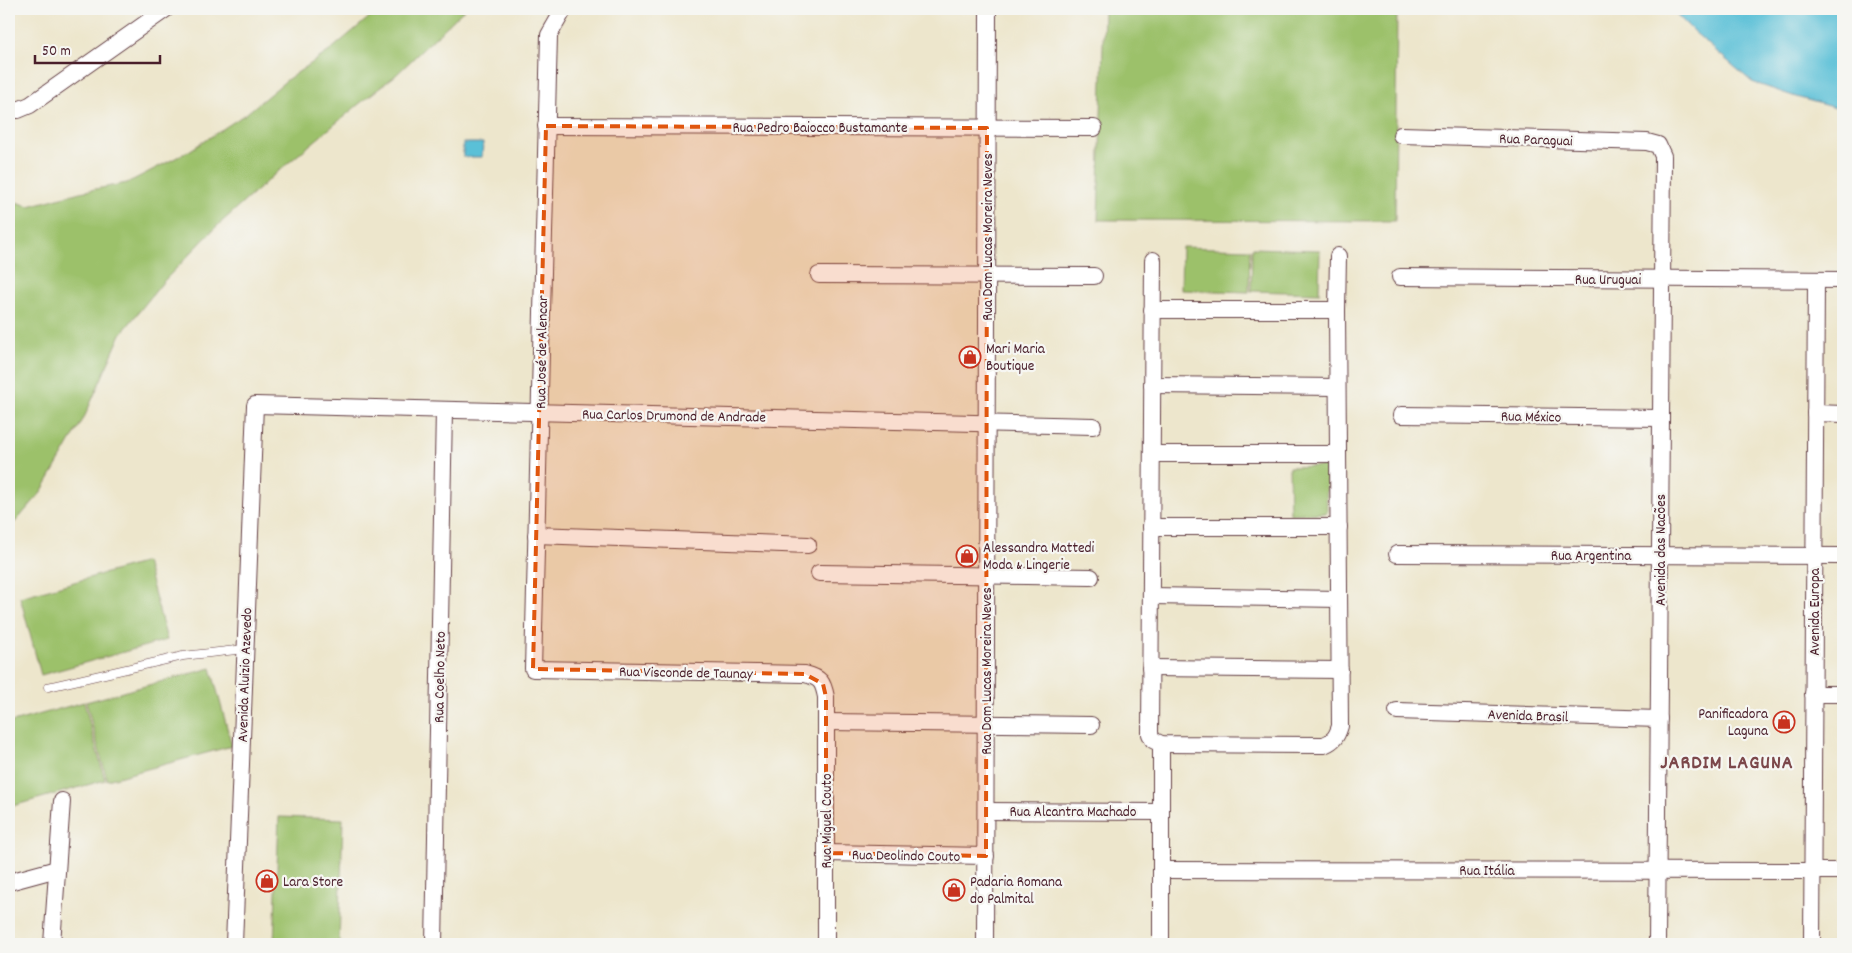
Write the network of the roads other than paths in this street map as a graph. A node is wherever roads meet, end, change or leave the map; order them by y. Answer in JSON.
{"nodes":[{"id":1,"x":166,"y":9,"type":"edge"},
{"id":2,"x":564,"y":9,"type":"edge"},
{"id":3,"x":988,"y":9,"type":"edge"},
{"id":4,"x":9,"y":109,"type":"edge"},
{"id":5,"x":546,"y":126,"type":"junction"},
{"id":6,"x":987,"y":128,"type":"junction"},
{"id":7,"x":1094,"y":128,"type":"dead end"},
{"id":8,"x":1402,"y":135,"type":"dead end"},
{"id":9,"x":1663,"y":156,"type":"joint"},
{"id":10,"x":1338,"y":256,"type":"dead end"},
{"id":11,"x":1153,"y":260,"type":"dead end"},
{"id":12,"x":819,"y":275,"type":"dead end"},
{"id":13,"x":987,"y":276,"type":"junction"},
{"id":14,"x":1094,"y":276,"type":"dead end"},
{"id":15,"x":1400,"y":277,"type":"dead end"},
{"id":16,"x":1662,"y":280,"type":"junction"},
{"id":17,"x":1816,"y":280,"type":"junction"},
{"id":18,"x":1843,"y":280,"type":"edge"},
{"id":19,"x":1152,"y":310,"type":"junction"},
{"id":20,"x":1337,"y":310,"type":"junction"},
{"id":21,"x":1152,"y":385,"type":"junction"},
{"id":22,"x":1338,"y":387,"type":"junction"},
{"id":23,"x":254,"y":405,"type":"joint"},
{"id":24,"x":444,"y":410,"type":"junction"},
{"id":25,"x":539,"y":412,"type":"junction"},
{"id":26,"x":1815,"y":413,"type":"junction"},
{"id":27,"x":1843,"y":414,"type":"edge"},
{"id":28,"x":1401,"y":415,"type":"dead end"},
{"id":29,"x":1661,"y":418,"type":"junction"},
{"id":30,"x":986,"y":423,"type":"junction"},
{"id":31,"x":1093,"y":426,"type":"dead end"},
{"id":32,"x":1152,"y":454,"type":"junction"},
{"id":33,"x":1338,"y":454,"type":"junction"},
{"id":34,"x":1151,"y":527,"type":"junction"},
{"id":35,"x":1339,"y":527,"type":"junction"},
{"id":36,"x":536,"y":535,"type":"junction"},
{"id":37,"x":808,"y":545,"type":"dead end"},
{"id":38,"x":1397,"y":554,"type":"dead end"},
{"id":39,"x":1660,"y":556,"type":"junction"},
{"id":40,"x":1814,"y":556,"type":"junction"},
{"id":41,"x":1843,"y":556,"type":"edge"},
{"id":42,"x":819,"y":572,"type":"dead end"},
{"id":43,"x":986,"y":575,"type":"junction"},
{"id":44,"x":1091,"y":577,"type":"dead end"},
{"id":45,"x":1151,"y":596,"type":"junction"},
{"id":46,"x":1339,"y":599,"type":"junction"},
{"id":47,"x":245,"y":649,"type":"junction"},
{"id":48,"x":1150,"y":668,"type":"junction"},
{"id":49,"x":533,"y":669,"type":"joint"},
{"id":50,"x":1340,"y":670,"type":"junction"},
{"id":51,"x":48,"y":687,"type":"dead end"},
{"id":52,"x":1814,"y":694,"type":"junction"},
{"id":53,"x":1843,"y":694,"type":"edge"},
{"id":54,"x":826,"y":698,"type":"joint"},
{"id":55,"x":1397,"y":711,"type":"dead end"},
{"id":56,"x":1658,"y":719,"type":"junction"},
{"id":57,"x":826,"y":722,"type":"junction"},
{"id":58,"x":986,"y":724,"type":"junction"},
{"id":59,"x":1091,"y":725,"type":"dead end"},
{"id":60,"x":1161,"y":744,"type":"junction"},
{"id":61,"x":62,"y":801,"type":"dead end"},
{"id":62,"x":986,"y":811,"type":"junction"},
{"id":63,"x":1161,"y":812,"type":"junction"},
{"id":64,"x":826,"y":853,"type":"junction"},
{"id":65,"x":986,"y":856,"type":"junction"},
{"id":66,"x":57,"y":869,"type":"junction"},
{"id":67,"x":1161,"y":870,"type":"junction"},
{"id":68,"x":1657,"y":871,"type":"junction"},
{"id":69,"x":1813,"y":871,"type":"junction"},
{"id":70,"x":1843,"y":871,"type":"edge"},
{"id":71,"x":9,"y":882,"type":"edge"},
{"id":72,"x":52,"y":944,"type":"edge"},
{"id":73,"x":234,"y":944,"type":"edge"},
{"id":74,"x":434,"y":944,"type":"edge"},
{"id":75,"x":826,"y":944,"type":"edge"},
{"id":76,"x":985,"y":944,"type":"edge"},
{"id":77,"x":1161,"y":944,"type":"edge"},
{"id":78,"x":1657,"y":944,"type":"edge"},
{"id":79,"x":1812,"y":944,"type":"edge"}],
"edges":[{"from":1,"to":4,"type":"street"},
{"from":2,"to":5,"type":"street","name":"Rua José de Alencar"},
{"from":3,"to":6,"type":"street","name":"Rua Dom Lucas Moreira Neves"},
{"from":5,"to":6,"type":"street","name":"Rua Pedro Baiocco Bustamante"},
{"from":5,"to":25,"type":"street","name":"Rua José de Alencar"},
{"from":6,"to":7,"type":"street","name":"Rua Pedro Baiocco Bustamante"},
{"from":6,"to":13,"type":"street","name":"Rua Dom Lucas Moreira Neves"},
{"from":8,"to":9,"type":"street","name":"Rua Paraguai"},
{"from":9,"to":16,"type":"street","name":"Avenida das Nacões"},
{"from":10,"to":20,"type":"street"},
{"from":11,"to":19,"type":"street"},
{"from":12,"to":13,"type":"street"},
{"from":13,"to":14,"type":"street"},
{"from":13,"to":30,"type":"street","name":"Rua Dom Lucas Moreira Neves"},
{"from":15,"to":16,"type":"street","name":"Rua Uruguai"},
{"from":16,"to":17,"type":"street","name":"Rua Uruguai"},
{"from":16,"to":29,"type":"street","name":"Avenida das Nacões"},
{"from":17,"to":18,"type":"street","name":"Rua Uruguai"},
{"from":17,"to":26,"type":"street","name":"Avenida Europa"},
{"from":19,"to":20,"type":"street"},
{"from":19,"to":21,"type":"street"},
{"from":20,"to":22,"type":"street"},
{"from":21,"to":22,"type":"street"},
{"from":21,"to":32,"type":"street"},
{"from":22,"to":33,"type":"street"},
{"from":23,"to":24,"type":"street","name":"Rua Carlos Drumond de Andrade"},
{"from":23,"to":47,"type":"street","name":"Avenida Aluizio Azevedo"},
{"from":24,"to":25,"type":"street","name":"Rua Carlos Drumond de Andrade"},
{"from":24,"to":74,"type":"street","name":"Rua Coelho Neto"},
{"from":25,"to":30,"type":"street","name":"Rua Carlos Drumond de Andrade"},
{"from":25,"to":36,"type":"street","name":"Rua José de Alencar"},
{"from":26,"to":27,"type":"street"},
{"from":26,"to":40,"type":"street","name":"Avenida Europa"},
{"from":28,"to":29,"type":"street","name":"Rua México"},
{"from":29,"to":39,"type":"street","name":"Avenida das Nacões"},
{"from":30,"to":31,"type":"street","name":"Rua Carlos Drumond de Andrade"},
{"from":30,"to":43,"type":"street","name":"Rua Dom Lucas Moreira Neves"},
{"from":32,"to":33,"type":"street"},
{"from":32,"to":34,"type":"street"},
{"from":33,"to":35,"type":"street"},
{"from":34,"to":35,"type":"street"},
{"from":34,"to":45,"type":"street"},
{"from":35,"to":46,"type":"street"},
{"from":36,"to":37,"type":"street"},
{"from":36,"to":49,"type":"street","name":"Rua José de Alencar"},
{"from":38,"to":39,"type":"street","name":"Rua Argentina"},
{"from":39,"to":40,"type":"street","name":"Rua Argentina"},
{"from":39,"to":56,"type":"street","name":"Avenida das Nacões"},
{"from":40,"to":41,"type":"street","name":"Rua Argentina"},
{"from":40,"to":52,"type":"street","name":"Avenida Europa"},
{"from":42,"to":43,"type":"street"},
{"from":43,"to":44,"type":"street"},
{"from":43,"to":58,"type":"street","name":"Rua Dom Lucas Moreira Neves"},
{"from":45,"to":46,"type":"street"},
{"from":45,"to":48,"type":"street"},
{"from":46,"to":50,"type":"street"},
{"from":47,"to":51,"type":"lane"},
{"from":47,"to":73,"type":"street","name":"Avenida Aluizio Azevedo"},
{"from":48,"to":50,"type":"street"},
{"from":48,"to":60,"type":"street"},
{"from":49,"to":54,"type":"street","name":"Rua Visconde de Taunay"},
{"from":50,"to":60,"type":"street"},
{"from":52,"to":53,"type":"street"},
{"from":52,"to":69,"type":"street","name":"Avenida Europa"},
{"from":54,"to":57,"type":"street","name":"Rua Miguel Couto"},
{"from":55,"to":56,"type":"street","name":"Avenida Brasil"},
{"from":56,"to":68,"type":"street","name":"Avenida das Nacões"},
{"from":57,"to":58,"type":"street"},
{"from":57,"to":64,"type":"street","name":"Rua Miguel Couto"},
{"from":58,"to":59,"type":"street"},
{"from":58,"to":62,"type":"street","name":"Rua Dom Lucas Moreira Neves"},
{"from":60,"to":63,"type":"street"},
{"from":61,"to":66,"type":"street"},
{"from":62,"to":63,"type":"street","name":"Rua Alcantra Machado"},
{"from":62,"to":65,"type":"street","name":"Rua Dom Lucas Moreira Neves"},
{"from":63,"to":67,"type":"street"},
{"from":64,"to":65,"type":"street","name":"Rua Deolindo Couto"},
{"from":64,"to":75,"type":"street","name":"Rua Miguel Couto"},
{"from":65,"to":76,"type":"street","name":"Rua Dom Lucas Moreira Neves"},
{"from":66,"to":71,"type":"street"},
{"from":66,"to":72,"type":"street"},
{"from":67,"to":68,"type":"street","name":"Rua Itália"},
{"from":67,"to":77,"type":"street"},
{"from":68,"to":69,"type":"street","name":"Rua Itália"},
{"from":68,"to":78,"type":"street","name":"Avenida das Nacões"},
{"from":69,"to":70,"type":"street","name":"Rua Itália"},
{"from":69,"to":79,"type":"street","name":"Avenida Europa"}]}
